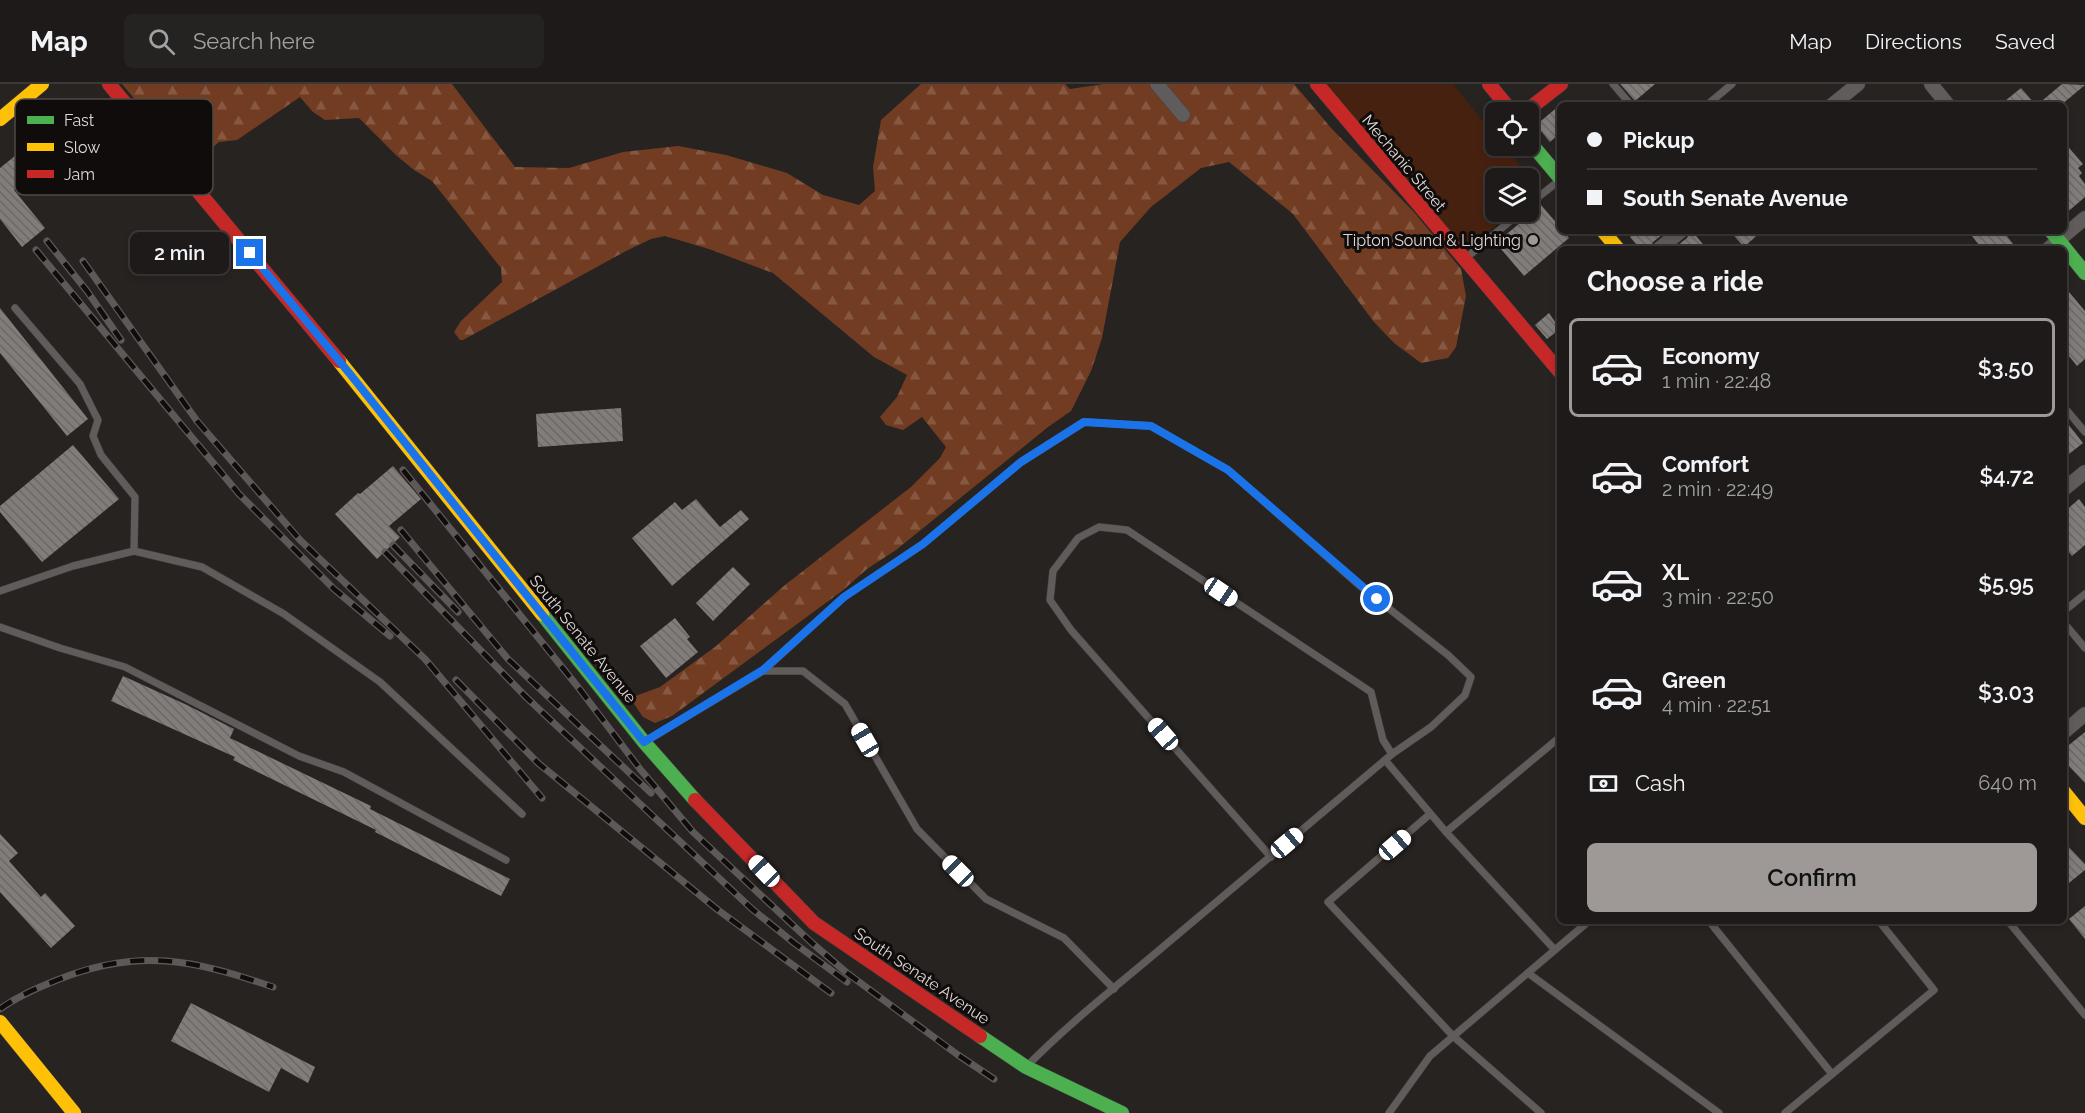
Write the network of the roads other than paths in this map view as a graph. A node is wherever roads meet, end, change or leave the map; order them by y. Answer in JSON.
{"nodes":[{"id":1,"x":42,"y":84,"type":"edge"},
{"id":2,"x":109,"y":84,"type":"edge"},
{"id":3,"x":1157,"y":84,"type":"edge"},
{"id":4,"x":1317,"y":84,"type":"edge"},
{"id":5,"x":1489,"y":84,"type":"edge"},
{"id":6,"x":1561,"y":84,"type":"edge"},
{"id":7,"x":1613,"y":84,"type":"edge"},
{"id":8,"x":1732,"y":84,"type":"edge"},
{"id":9,"x":1858,"y":84,"type":"edge"},
{"id":10,"x":1931,"y":84,"type":"edge"},
{"id":11,"x":24,"y":99,"type":"edge"},
{"id":12,"x":121,"y":99,"type":"edge"},
{"id":13,"x":1504,"y":102,"type":"edge"},
{"id":14,"x":1538,"y":102,"type":"edge"},
{"id":15,"x":1628,"y":102,"type":"edge"},
{"id":16,"x":1711,"y":102,"type":"edge"},
{"id":17,"x":1836,"y":102,"type":"edge"},
{"id":18,"x":1946,"y":102,"type":"edge"},
{"id":19,"x":15,"y":106,"type":"edge"},
{"id":20,"x":1183,"y":115,"type":"dead end"},
{"id":21,"x":0,"y":119,"type":"edge"},
{"id":22,"x":1539,"y":153,"type":"edge"},
{"id":23,"x":1557,"y":175,"type":"edge"},
{"id":24,"x":1557,"y":181,"type":"edge"},
{"id":25,"x":201,"y":195,"type":"edge"},
{"id":26,"x":1539,"y":196,"type":"edge"},
{"id":27,"x":2085,"y":218,"type":"edge"},
{"id":28,"x":1509,"y":222,"type":"edge"},
{"id":29,"x":2067,"y":230,"type":"edge"},
{"id":30,"x":1606,"y":234,"type":"edge"},
{"id":31,"x":1677,"y":234,"type":"edge"},
{"id":32,"x":1616,"y":246,"type":"edge"},
{"id":33,"x":1663,"y":246,"type":"edge"},
{"id":34,"x":2067,"y":255,"type":"edge"},
{"id":35,"x":1464,"y":260,"type":"junction"},
{"id":36,"x":2085,"y":273,"type":"edge"},
{"id":37,"x":15,"y":308,"type":"dead end"},
{"id":38,"x":1557,"y":368,"type":"edge"},
{"id":39,"x":2067,"y":411,"type":"edge"},
{"id":40,"x":2085,"y":432,"type":"edge"},
{"id":41,"x":2085,"y":472,"type":"edge"},
{"id":42,"x":2067,"y":487,"type":"edge"},
{"id":43,"x":134,"y":550,"type":"junction"},
{"id":44,"x":0,"y":591,"type":"edge"},
{"id":45,"x":2085,"y":594,"type":"edge"},
{"id":46,"x":2067,"y":609,"type":"edge"},
{"id":47,"x":0,"y":627,"type":"edge"},
{"id":48,"x":2067,"y":627,"type":"edge"},
{"id":49,"x":2085,"y":648,"type":"edge"},
{"id":50,"x":763,"y":670,"type":"junction"},
{"id":51,"x":2085,"y":714,"type":"edge"},
{"id":52,"x":2067,"y":729,"type":"edge"},
{"id":53,"x":1557,"y":740,"type":"edge"},
{"id":54,"x":644,"y":742,"type":"junction"},
{"id":55,"x":1392,"y":754,"type":"junction"},
{"id":56,"x":1384,"y":760,"type":"junction"},
{"id":57,"x":2067,"y":796,"type":"edge"},
{"id":58,"x":522,"y":814,"type":"dead end"},
{"id":59,"x":1430,"y":814,"type":"junction"},
{"id":60,"x":2085,"y":818,"type":"edge"},
{"id":61,"x":1446,"y":832,"type":"junction"},
{"id":62,"x":1270,"y":856,"type":"junction"},
{"id":63,"x":506,"y":860,"type":"dead end"},
{"id":64,"x":1585,"y":924,"type":"edge"},
{"id":65,"x":1711,"y":924,"type":"edge"},
{"id":66,"x":1881,"y":924,"type":"edge"},
{"id":67,"x":2010,"y":924,"type":"edge"},
{"id":68,"x":1555,"y":950,"type":"junction"},
{"id":69,"x":1528,"y":973,"type":"junction"},
{"id":70,"x":1114,"y":988,"type":"junction"},
{"id":71,"x":2085,"y":1015,"type":"edge"},
{"id":72,"x":0,"y":1023,"type":"edge"},
{"id":73,"x":1453,"y":1036,"type":"junction"},
{"id":74,"x":1026,"y":1067,"type":"junction"},
{"id":75,"x":1832,"y":1074,"type":"junction"},
{"id":76,"x":1794,"y":1106,"type":"junction"},
{"id":77,"x":74,"y":1113,"type":"edge"},
{"id":78,"x":1122,"y":1113,"type":"edge"},
{"id":79,"x":1389,"y":1113,"type":"edge"},
{"id":80,"x":1541,"y":1113,"type":"edge"},
{"id":81,"x":1719,"y":1113,"type":"edge"},
{"id":82,"x":1785,"y":1113,"type":"edge"},
{"id":83,"x":1800,"y":1113,"type":"edge"}],
"edges":[{"from":1,"to":11,"type":"street"},
{"from":2,"to":12,"type":"street","name":"South Senate Avenue"},
{"from":3,"to":20,"type":"street"},
{"from":4,"to":35,"type":"street","name":"Mechanic Street"},
{"from":5,"to":13,"type":"street"},
{"from":6,"to":14,"type":"street"},
{"from":7,"to":15,"type":"lane"},
{"from":8,"to":16,"type":"lane"},
{"from":9,"to":17,"type":"street"},
{"from":10,"to":18,"type":"street"},
{"from":19,"to":21,"type":"street"},
{"from":22,"to":23,"type":"street"},
{"from":24,"to":26,"type":"lane"},
{"from":25,"to":54,"type":"street","name":"South Senate Avenue"},
{"from":27,"to":29,"type":"street"},
{"from":28,"to":35,"type":"lane"},
{"from":30,"to":32,"type":"street"},
{"from":31,"to":33,"type":"street"},
{"from":34,"to":36,"type":"street"},
{"from":35,"to":38,"type":"street","name":"Mechanic Street"},
{"from":37,"to":43,"type":"lane"},
{"from":39,"to":40,"type":"lane"},
{"from":41,"to":42,"type":"street"},
{"from":43,"to":44,"type":"lane"},
{"from":43,"to":58,"type":"lane"},
{"from":45,"to":46,"type":"lane"},
{"from":47,"to":63,"type":"lane"},
{"from":48,"to":49,"type":"lane"},
{"from":50,"to":54,"type":"lane"},
{"from":50,"to":55,"type":"lane"},
{"from":50,"to":70,"type":"lane"},
{"from":51,"to":52,"type":"street"},
{"from":53,"to":61,"type":"lane"},
{"from":54,"to":74,"type":"street","name":"South Senate Avenue"},
{"from":55,"to":56,"type":"lane"},
{"from":55,"to":62,"type":"lane"},
{"from":56,"to":59,"type":"lane"},
{"from":56,"to":62,"type":"lane"},
{"from":57,"to":60,"type":"street"},
{"from":59,"to":61,"type":"lane"},
{"from":59,"to":73,"type":"lane"},
{"from":61,"to":68,"type":"lane"},
{"from":62,"to":70,"type":"lane"},
{"from":64,"to":68,"type":"lane"},
{"from":65,"to":75,"type":"lane"},
{"from":66,"to":75,"type":"lane"},
{"from":67,"to":71,"type":"lane"},
{"from":68,"to":69,"type":"lane"},
{"from":69,"to":73,"type":"lane"},
{"from":69,"to":81,"type":"lane"},
{"from":70,"to":74,"type":"lane"},
{"from":72,"to":77,"type":"street"},
{"from":73,"to":79,"type":"lane"},
{"from":73,"to":80,"type":"lane"},
{"from":74,"to":78,"type":"street","name":"South Senate Avenue"},
{"from":75,"to":76,"type":"lane"},
{"from":76,"to":82,"type":"lane"},
{"from":76,"to":83,"type":"lane"}]}
